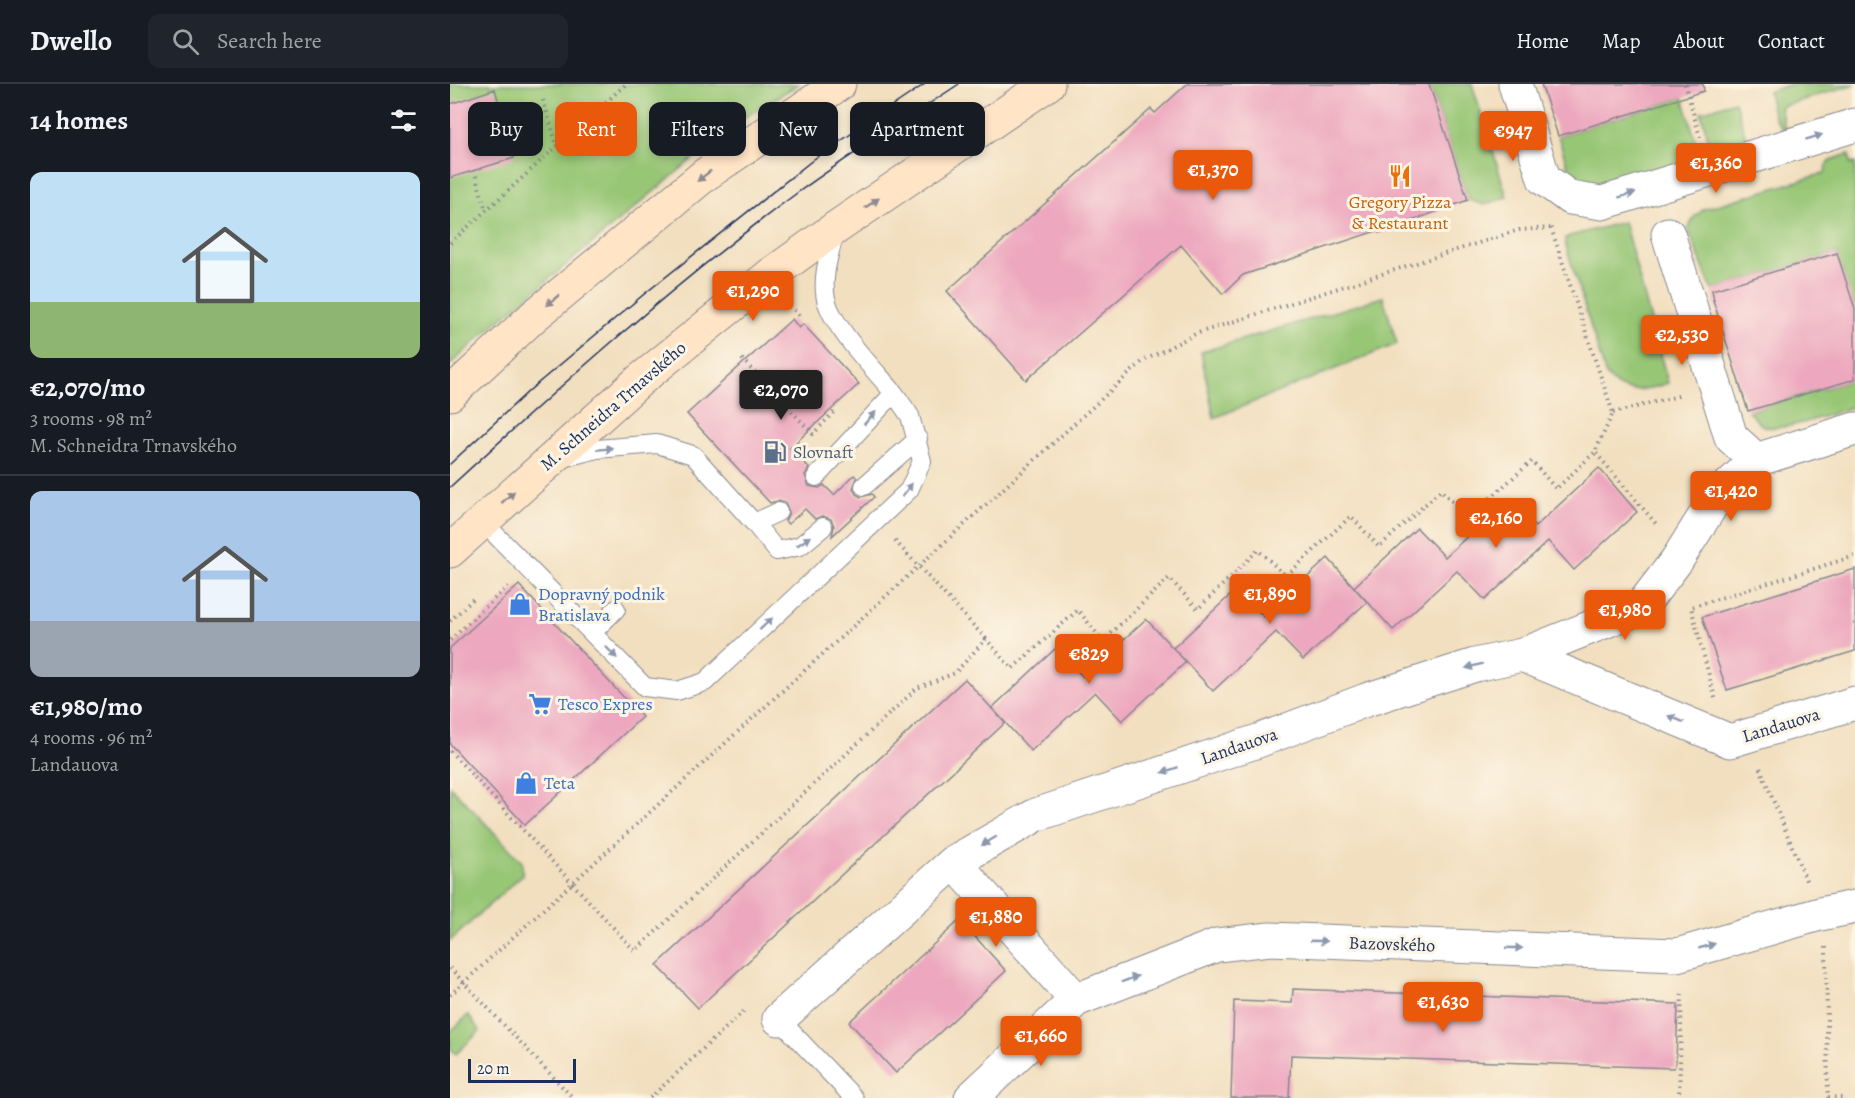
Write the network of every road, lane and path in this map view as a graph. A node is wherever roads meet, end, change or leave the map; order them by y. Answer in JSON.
{"nodes":[{"id":1,"x":626,"y":84,"type":"edge"},
{"id":2,"x":839,"y":84,"type":"edge"},
{"id":3,"x":1048,"y":84,"type":"edge"},
{"id":4,"x":1515,"y":84,"type":"edge"},
{"id":5,"x":1685,"y":84,"type":"edge"},
{"id":6,"x":543,"y":100,"type":"dead end"},
{"id":7,"x":606,"y":102,"type":"edge"},
{"id":8,"x":1855,"y":124,"type":"edge"},
{"id":9,"x":555,"y":139,"type":"edge"},
{"id":10,"x":555,"y":147,"type":"edge"},
{"id":11,"x":1709,"y":169,"type":"junction"},
{"id":12,"x":474,"y":170,"type":"dead end"},
{"id":13,"x":1570,"y":198,"type":"junction"},
{"id":14,"x":486,"y":210,"type":"junction"},
{"id":15,"x":837,"y":227,"type":"junction"},
{"id":16,"x":1550,"y":229,"type":"junction"},
{"id":17,"x":1668,"y":234,"type":"dead end"},
{"id":18,"x":450,"y":243,"type":"edge"},
{"id":19,"x":794,"y":310,"type":"dead end"},
{"id":20,"x":810,"y":326,"type":"dead end"},
{"id":21,"x":742,"y":359,"type":"dead end"},
{"id":22,"x":1715,"y":386,"type":"junction"},
{"id":23,"x":450,"y":393,"type":"edge"},
{"id":24,"x":894,"y":393,"type":"junction"},
{"id":25,"x":838,"y":409,"type":"dead end"},
{"id":26,"x":1613,"y":413,"type":"junction"},
{"id":27,"x":1855,"y":429,"type":"edge"},
{"id":28,"x":918,"y":439,"type":"junction"},
{"id":29,"x":1595,"y":452,"type":"junction"},
{"id":30,"x":1756,"y":460,"type":"junction"},
{"id":31,"x":548,"y":461,"type":"junction"},
{"id":32,"x":816,"y":477,"type":"dead end"},
{"id":33,"x":864,"y":486,"type":"dead end"},
{"id":34,"x":778,"y":512,"type":"dead end"},
{"id":35,"x":876,"y":520,"type":"junction"},
{"id":36,"x":482,"y":521,"type":"junction"},
{"id":37,"x":754,"y":523,"type":"junction"},
{"id":38,"x":1658,"y":526,"type":"dead end"},
{"id":39,"x":823,"y":527,"type":"dead end"},
{"id":40,"x":450,"y":551,"type":"edge"},
{"id":41,"x":1855,"y":556,"type":"edge"},
{"id":42,"x":919,"y":567,"type":"junction"},
{"id":43,"x":508,"y":586,"type":"dead end"},
{"id":44,"x":474,"y":598,"type":"dead end"},
{"id":45,"x":616,"y":609,"type":"dead end"},
{"id":46,"x":450,"y":621,"type":"edge"},
{"id":47,"x":592,"y":633,"type":"junction"},
{"id":48,"x":986,"y":639,"type":"junction"},
{"id":49,"x":450,"y":640,"type":"edge"},
{"id":50,"x":1522,"y":655,"type":"junction"},
{"id":51,"x":1855,"y":702,"type":"edge"},
{"id":52,"x":1718,"y":707,"type":"dead end"},
{"id":53,"x":450,"y":751,"type":"edge"},
{"id":54,"x":954,"y":862,"type":"junction"},
{"id":55,"x":572,"y":884,"type":"junction"},
{"id":56,"x":1855,"y":907,"type":"edge"},
{"id":57,"x":450,"y":968,"type":"edge"},
{"id":58,"x":1683,"y":980,"type":"dead end"},
{"id":59,"x":463,"y":982,"type":"junction"},
{"id":60,"x":450,"y":994,"type":"edge"},
{"id":61,"x":1076,"y":1000,"type":"junction"},
{"id":62,"x":745,"y":1010,"type":"dead end"},
{"id":63,"x":779,"y":1018,"type":"joint"},
{"id":64,"x":1828,"y":1097,"type":"edge"},
{"id":65,"x":573,"y":1098,"type":"edge"},
{"id":66,"x":650,"y":1098,"type":"edge"},
{"id":67,"x":854,"y":1098,"type":"edge"},
{"id":68,"x":972,"y":1098,"type":"edge"},
{"id":69,"x":1679,"y":1098,"type":"edge"},
{"id":70,"x":1846,"y":1098,"type":"edge"}],
"edges":[{"from":1,"to":7,"type":"path"},
{"from":2,"to":23,"type":"main road","one_way":true},
{"from":15,"to":3,"type":"main road","name":"M. Schneidra Trnavského","one_way":true},
{"from":4,"to":13,"type":"street"},
{"from":5,"to":11,"type":"path"},
{"from":6,"to":9,"type":"path"},
{"from":11,"to":8,"type":"street","one_way":true},
{"from":10,"to":14,"type":"path"},
{"from":13,"to":11,"type":"street","one_way":true},
{"from":12,"to":14,"type":"path"},
{"from":13,"to":16,"type":"path"},
{"from":14,"to":18,"type":"path"},
{"from":15,"to":24,"type":"lane"},
{"from":15,"to":31,"type":"main road","name":"M. Schneidra Trnavského"},
{"from":16,"to":26,"type":"path"},
{"from":16,"to":42,"type":"path"},
{"from":17,"to":22,"type":"street"},
{"from":19,"to":20,"type":"path"},
{"from":21,"to":25,"type":"path"},
{"from":22,"to":26,"type":"path"},
{"from":22,"to":30,"type":"street"},
{"from":24,"to":28,"type":"lane"},
{"from":32,"to":24,"type":"lane","one_way":true},
{"from":26,"to":29,"type":"path"},
{"from":27,"to":30,"type":"street"},
{"from":28,"to":33,"type":"lane"},
{"from":35,"to":28,"type":"lane","one_way":true},
{"from":29,"to":38,"type":"path"},
{"from":29,"to":48,"type":"path"},
{"from":30,"to":50,"type":"street"},
{"from":36,"to":31,"type":"main road","name":"M. Schneidra Trnavského","one_way":true},
{"from":31,"to":37,"type":"lane","one_way":true},
{"from":34,"to":37,"type":"lane"},
{"from":35,"to":42,"type":"path"},
{"from":47,"to":35,"type":"lane","one_way":true},
{"from":36,"to":40,"type":"main road","name":"M. Schneidra Trnavského"},
{"from":36,"to":47,"type":"lane"},
{"from":37,"to":39,"type":"lane","one_way":true},
{"from":41,"to":52,"type":"path"},
{"from":42,"to":48,"type":"path"},
{"from":42,"to":55,"type":"path"},
{"from":43,"to":49,"type":"path"},
{"from":44,"to":46,"type":"path"},
{"from":45,"to":47,"type":"lane"},
{"from":48,"to":55,"type":"path"},
{"from":51,"to":50,"type":"street","name":"Landauova","one_way":true},
{"from":50,"to":54,"type":"street","name":"Landauova","one_way":true},
{"from":53,"to":55,"type":"path"},
{"from":54,"to":61,"type":"street"},
{"from":54,"to":63,"type":"street","name":"Landauova"},
{"from":55,"to":59,"type":"path"},
{"from":61,"to":56,"type":"street","name":"Bazovského","one_way":true},
{"from":57,"to":59,"type":"path"},
{"from":58,"to":69,"type":"path"},
{"from":59,"to":60,"type":"path"},
{"from":59,"to":65,"type":"path"},
{"from":61,"to":68,"type":"street","name":"Bazovského"},
{"from":62,"to":66,"type":"path"},
{"from":63,"to":67,"type":"lane","name":"Landauova"},
{"from":64,"to":70,"type":"path"}]}
